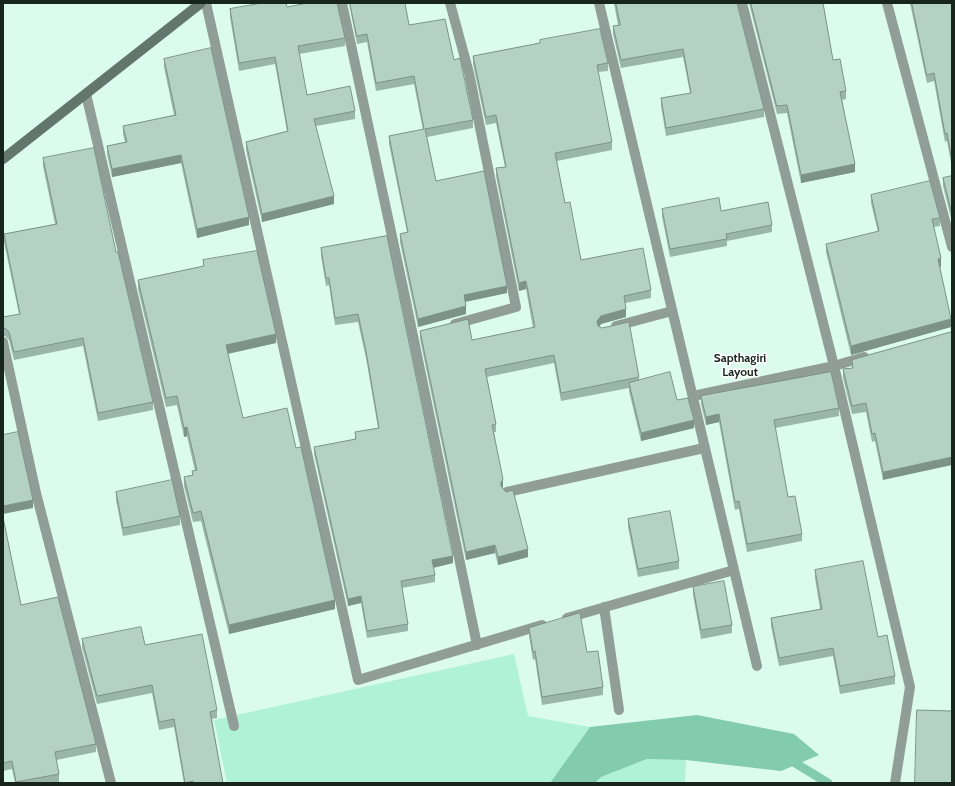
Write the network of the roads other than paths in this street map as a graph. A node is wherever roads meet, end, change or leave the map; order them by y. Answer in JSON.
{"nodes":[{"id":1,"x":201,"y":3,"type":"edge"},
{"id":2,"x":206,"y":3,"type":"edge"},
{"id":3,"x":342,"y":3,"type":"edge"},
{"id":4,"x":450,"y":3,"type":"edge"},
{"id":5,"x":599,"y":3,"type":"edge"},
{"id":6,"x":742,"y":3,"type":"edge"},
{"id":7,"x":888,"y":3,"type":"edge"},
{"id":8,"x":86,"y":94,"type":"junction"},
{"id":9,"x":3,"y":159,"type":"edge"},
{"id":10,"x":952,"y":247,"type":"edge"},
{"id":11,"x":672,"y":311,"type":"junction"},
{"id":12,"x":442,"y":327,"type":"edge"},
{"id":13,"x":603,"y":330,"type":"edge"},
{"id":14,"x":3,"y":342,"type":"edge"},
{"id":15,"x":871,"y":355,"type":"edge"},
{"id":16,"x":834,"y":366,"type":"junction"},
{"id":17,"x":693,"y":396,"type":"junction"},
{"id":18,"x":704,"y":448,"type":"junction"},
{"id":19,"x":507,"y":492,"type":"edge"},
{"id":20,"x":734,"y":570,"type":"junction"},
{"id":21,"x":604,"y":607,"type":"junction"},
{"id":22,"x":477,"y":645,"type":"junction"},
{"id":23,"x":756,"y":666,"type":"dead end"},
{"id":24,"x":619,"y":710,"type":"dead end"},
{"id":25,"x":234,"y":726,"type":"dead end"},
{"id":26,"x":111,"y":783,"type":"edge"},
{"id":27,"x":895,"y":783,"type":"edge"}],
"edges":[{"from":1,"to":8,"type":"street"},
{"from":2,"to":22,"type":"street"},
{"from":3,"to":22,"type":"street"},
{"from":4,"to":12,"type":"street"},
{"from":5,"to":11,"type":"street"},
{"from":6,"to":16,"type":"street"},
{"from":7,"to":10,"type":"street"},
{"from":8,"to":9,"type":"street"},
{"from":8,"to":25,"type":"street"},
{"from":11,"to":13,"type":"street"},
{"from":11,"to":17,"type":"street"},
{"from":14,"to":26,"type":"street"},
{"from":15,"to":16,"type":"street"},
{"from":16,"to":17,"type":"street"},
{"from":16,"to":27,"type":"street"},
{"from":17,"to":18,"type":"street"},
{"from":18,"to":19,"type":"street"},
{"from":18,"to":20,"type":"street"},
{"from":20,"to":21,"type":"street"},
{"from":20,"to":23,"type":"street"},
{"from":21,"to":22,"type":"street"},
{"from":21,"to":24,"type":"street"}]}
